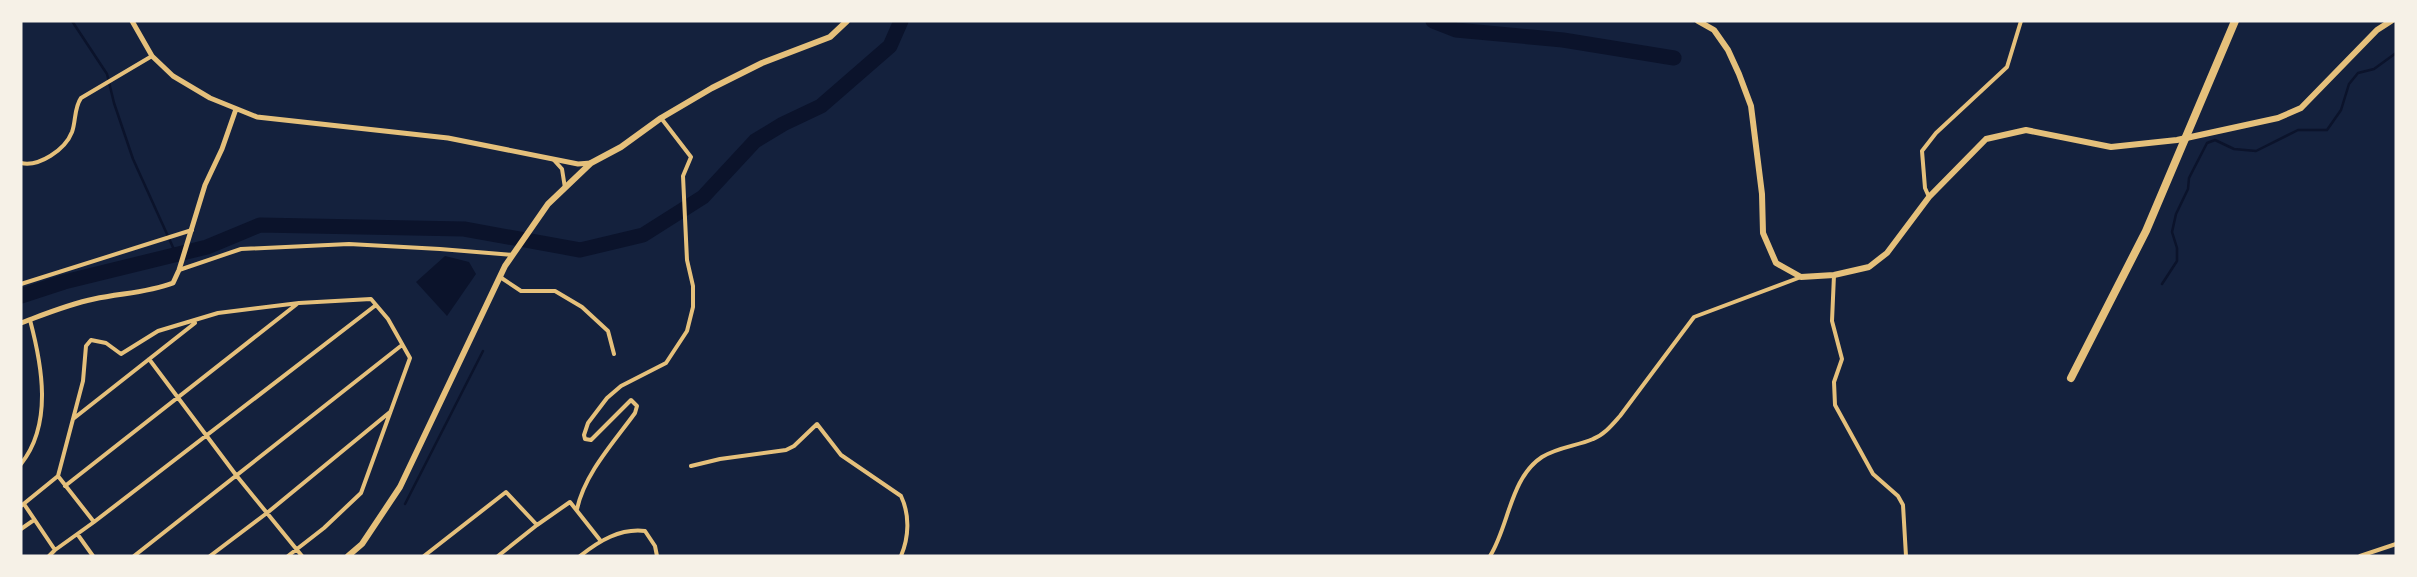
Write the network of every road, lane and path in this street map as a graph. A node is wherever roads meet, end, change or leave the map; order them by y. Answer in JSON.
{"nodes":[{"id":1,"x":132,"y":21,"type":"edge"},
{"id":2,"x":847,"y":21,"type":"edge"},
{"id":3,"x":1698,"y":21,"type":"edge"},
{"id":4,"x":2021,"y":21,"type":"edge"},
{"id":5,"x":2235,"y":21,"type":"edge"},
{"id":6,"x":2391,"y":21,"type":"edge"},
{"id":7,"x":152,"y":56,"type":"junction"},
{"id":8,"x":236,"y":109,"type":"junction"},
{"id":9,"x":661,"y":118,"type":"junction"},
{"id":10,"x":553,"y":159,"type":"junction"},
{"id":11,"x":21,"y":163,"type":"edge"},
{"id":12,"x":591,"y":163,"type":"junction"},
{"id":13,"x":565,"y":188,"type":"junction"},
{"id":14,"x":1929,"y":197,"type":"junction"},
{"id":15,"x":192,"y":230,"type":"junction"},
{"id":16,"x":515,"y":252,"type":"junction"},
{"id":17,"x":180,"y":270,"type":"junction"},
{"id":18,"x":1834,"y":276,"type":"junction"},
{"id":19,"x":500,"y":277,"type":"junction"},
{"id":20,"x":1801,"y":277,"type":"junction"},
{"id":21,"x":21,"y":284,"type":"edge"},
{"id":22,"x":299,"y":303,"type":"junction"},
{"id":23,"x":376,"y":305,"type":"junction"},
{"id":24,"x":30,"y":320,"type":"junction"},
{"id":25,"x":199,"y":320,"type":"junction"},
{"id":26,"x":21,"y":324,"type":"edge"},
{"id":27,"x":402,"y":345,"type":"junction"},
{"id":28,"x":614,"y":354,"type":"dead end"},
{"id":29,"x":149,"y":359,"type":"junction"},
{"id":30,"x":2071,"y":378,"type":"dead end"},
{"id":31,"x":178,"y":398,"type":"junction"},
{"id":32,"x":391,"y":411,"type":"junction"},
{"id":33,"x":73,"y":419,"type":"junction"},
{"id":34,"x":205,"y":434,"type":"junction"},
{"id":35,"x":21,"y":464,"type":"edge"},
{"id":36,"x":691,"y":466,"type":"dead end"},
{"id":37,"x":236,"y":475,"type":"junction"},
{"id":38,"x":58,"y":476,"type":"junction"},
{"id":39,"x":65,"y":486,"type":"junction"},
{"id":40,"x":23,"y":505,"type":"edge"},
{"id":41,"x":577,"y":509,"type":"junction"},
{"id":42,"x":267,"y":512,"type":"junction"},
{"id":43,"x":34,"y":520,"type":"junction"},
{"id":44,"x":94,"y":522,"type":"junction"},
{"id":45,"x":537,"y":525,"type":"junction"},
{"id":46,"x":21,"y":529,"type":"edge"},
{"id":47,"x":78,"y":535,"type":"junction"},
{"id":48,"x":600,"y":540,"type":"junction"},
{"id":49,"x":2396,"y":544,"type":"edge"},
{"id":50,"x":297,"y":549,"type":"junction"},
{"id":51,"x":55,"y":550,"type":"junction"},
{"id":52,"x":657,"y":555,"type":"edge"},
{"id":53,"x":48,"y":556,"type":"edge"},
{"id":54,"x":93,"y":556,"type":"edge"},
{"id":55,"x":134,"y":556,"type":"edge"},
{"id":56,"x":210,"y":556,"type":"edge"},
{"id":57,"x":288,"y":556,"type":"edge"},
{"id":58,"x":302,"y":556,"type":"edge"},
{"id":59,"x":348,"y":556,"type":"edge"},
{"id":60,"x":424,"y":556,"type":"edge"},
{"id":61,"x":498,"y":556,"type":"edge"},
{"id":62,"x":580,"y":556,"type":"edge"},
{"id":63,"x":901,"y":556,"type":"edge"},
{"id":64,"x":1490,"y":556,"type":"edge"},
{"id":65,"x":1906,"y":556,"type":"edge"},
{"id":66,"x":2360,"y":556,"type":"edge"}],
"edges":[{"from":1,"to":7,"type":"street"},
{"from":2,"to":9,"type":"main road"},
{"from":3,"to":20,"type":"main road"},
{"from":4,"to":14,"type":"street"},
{"from":5,"to":30,"type":"highway"},
{"from":6,"to":14,"type":"main road"},
{"from":7,"to":8,"type":"street"},
{"from":7,"to":11,"type":"street"},
{"from":8,"to":10,"type":"street"},
{"from":8,"to":15,"type":"street"},
{"from":9,"to":12,"type":"main road"},
{"from":9,"to":41,"type":"street"},
{"from":10,"to":12,"type":"street"},
{"from":10,"to":13,"type":"street"},
{"from":12,"to":13,"type":"main road"},
{"from":13,"to":16,"type":"main road"},
{"from":14,"to":18,"type":"main road"},
{"from":15,"to":17,"type":"street"},
{"from":15,"to":21,"type":"street"},
{"from":16,"to":17,"type":"street"},
{"from":16,"to":19,"type":"main road"},
{"from":17,"to":24,"type":"street"},
{"from":18,"to":20,"type":"main road"},
{"from":18,"to":65,"type":"street"},
{"from":19,"to":28,"type":"street"},
{"from":19,"to":59,"type":"main road"},
{"from":20,"to":64,"type":"street"},
{"from":22,"to":23,"type":"street"},
{"from":22,"to":25,"type":"street"},
{"from":22,"to":31,"type":"street"},
{"from":23,"to":27,"type":"street"},
{"from":23,"to":34,"type":"street"},
{"from":24,"to":26,"type":"street"},
{"from":24,"to":35,"type":"street"},
{"from":25,"to":29,"type":"street"},
{"from":25,"to":33,"type":"street"},
{"from":27,"to":32,"type":"street"},
{"from":27,"to":37,"type":"street"},
{"from":29,"to":31,"type":"street"},
{"from":29,"to":33,"type":"street"},
{"from":31,"to":34,"type":"street"},
{"from":31,"to":39,"type":"street"},
{"from":32,"to":42,"type":"street"},
{"from":32,"to":50,"type":"street"},
{"from":33,"to":38,"type":"street"},
{"from":34,"to":37,"type":"street"},
{"from":34,"to":44,"type":"street"},
{"from":36,"to":63,"type":"street"},
{"from":37,"to":42,"type":"street"},
{"from":37,"to":55,"type":"street"},
{"from":38,"to":39,"type":"street"},
{"from":38,"to":40,"type":"street"},
{"from":39,"to":44,"type":"street"},
{"from":40,"to":43,"type":"street"},
{"from":41,"to":45,"type":"street"},
{"from":41,"to":48,"type":"street"},
{"from":42,"to":50,"type":"street"},
{"from":42,"to":56,"type":"street"},
{"from":43,"to":46,"type":"street"},
{"from":43,"to":51,"type":"street"},
{"from":44,"to":47,"type":"street"},
{"from":45,"to":60,"type":"street"},
{"from":45,"to":61,"type":"street"},
{"from":47,"to":51,"type":"street"},
{"from":47,"to":54,"type":"street"},
{"from":48,"to":52,"type":"street"},
{"from":48,"to":62,"type":"street"},
{"from":49,"to":66,"type":"street"},
{"from":50,"to":57,"type":"street"},
{"from":50,"to":58,"type":"street"},
{"from":51,"to":53,"type":"street"}]}
